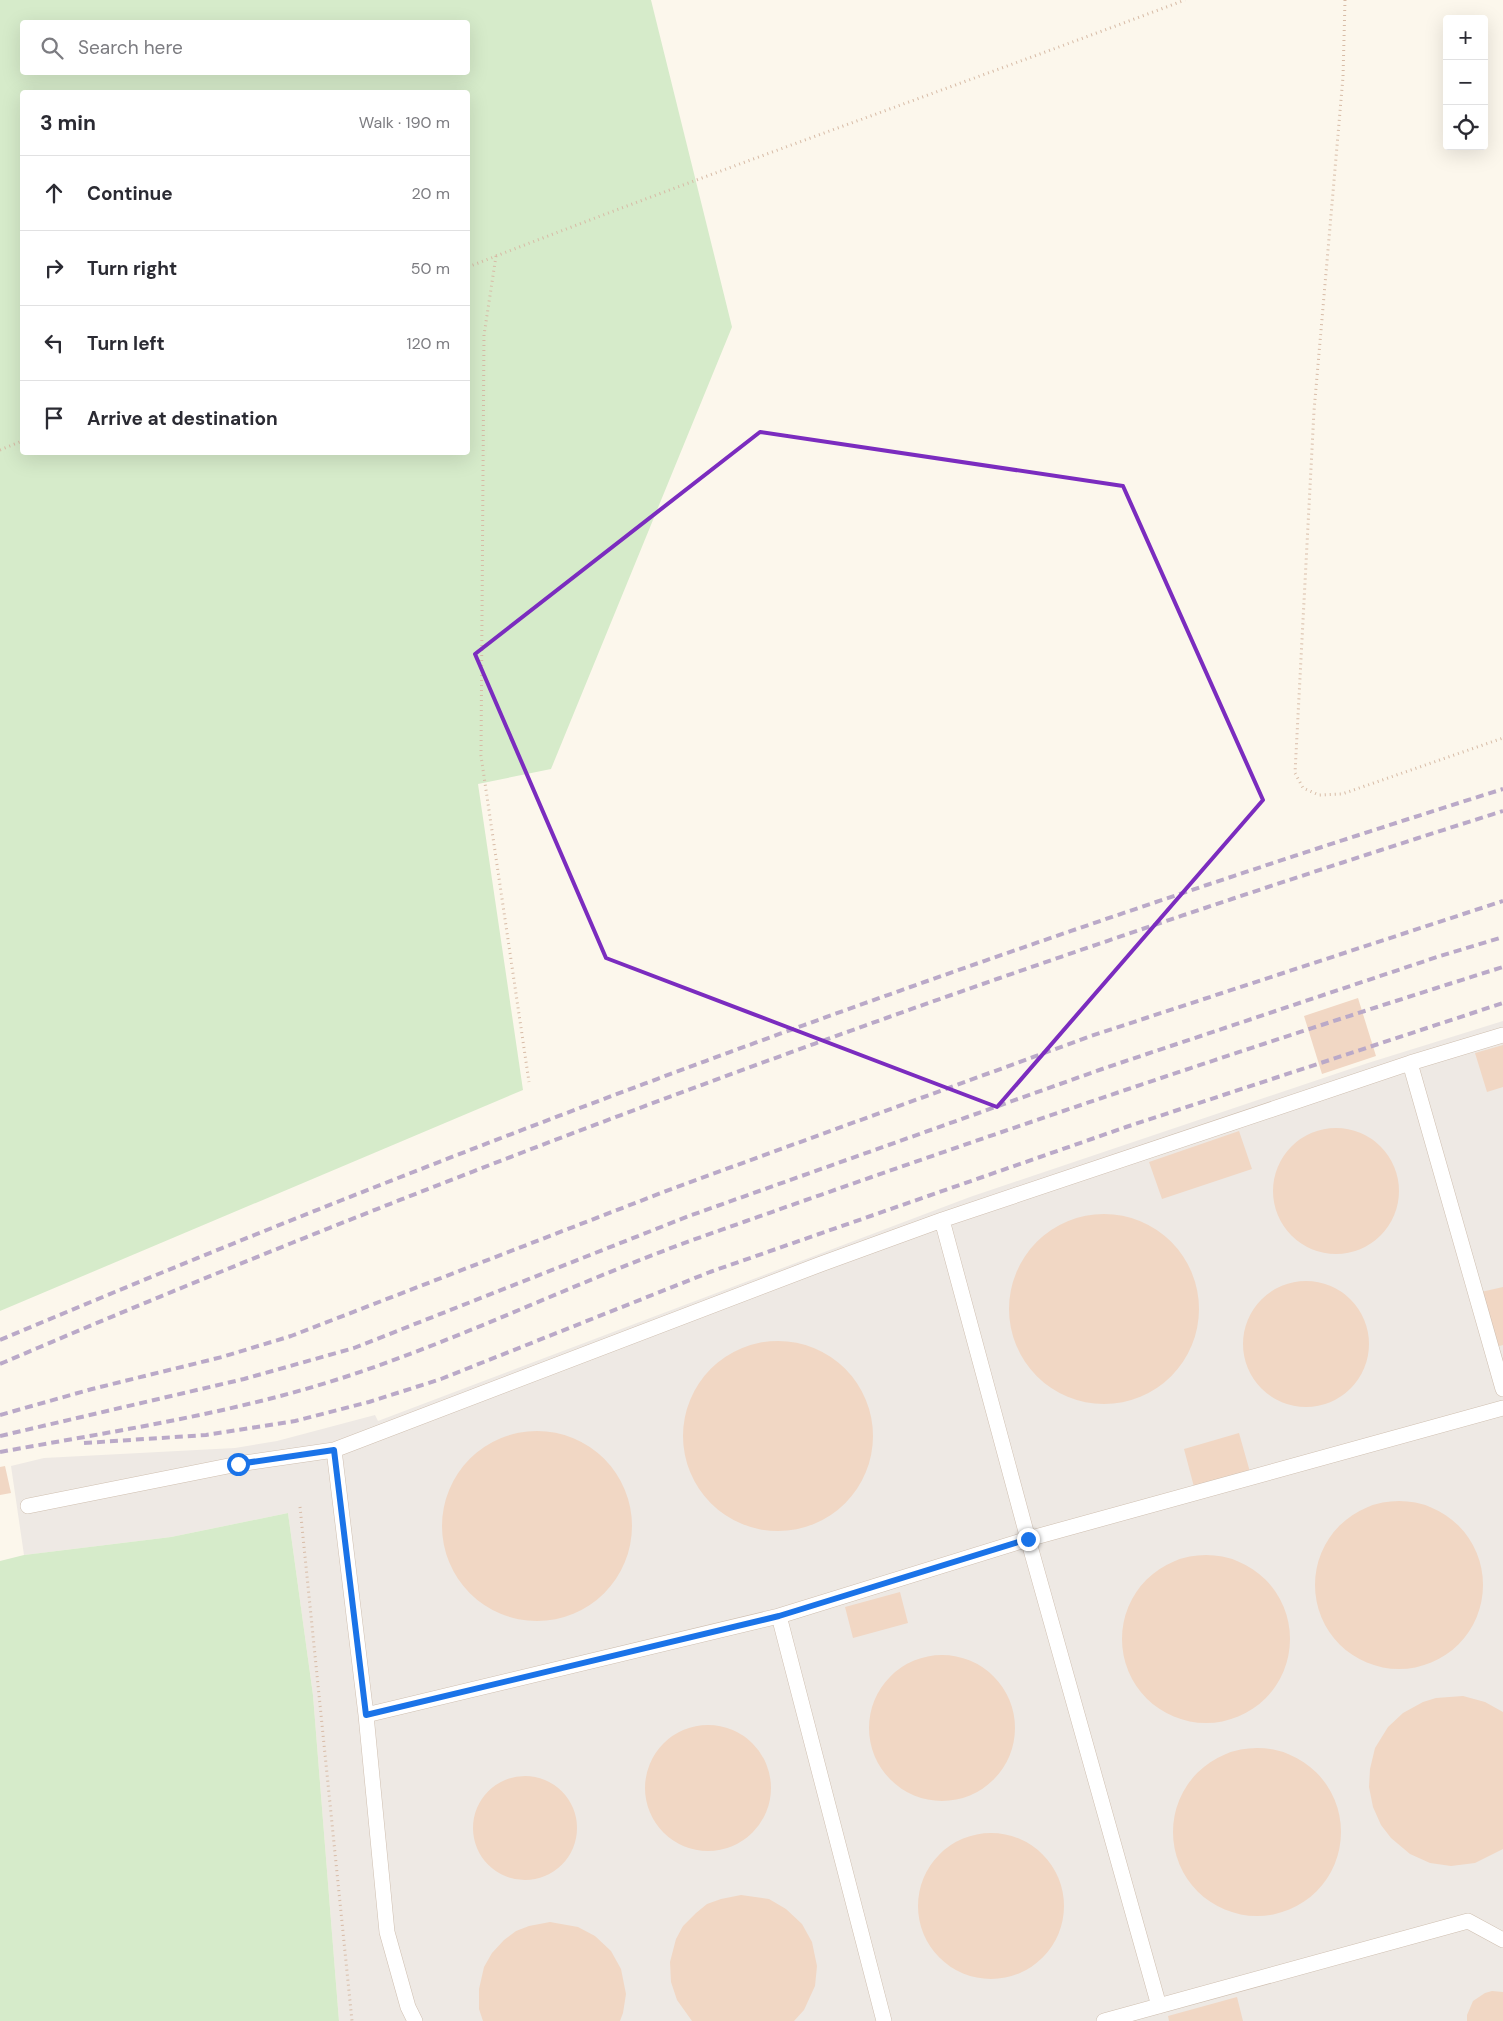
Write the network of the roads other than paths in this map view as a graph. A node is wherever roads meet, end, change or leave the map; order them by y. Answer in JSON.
{"nodes":[{"id":1,"x":1503,"y":1035,"type":"edge"},
{"id":2,"x":1410,"y":1063,"type":"junction"},
{"id":3,"x":942,"y":1220,"type":"junction"},
{"id":4,"x":1503,"y":1389,"type":"edge"},
{"id":5,"x":1503,"y":1408,"type":"edge"},
{"id":6,"x":334,"y":1450,"type":"junction"},
{"id":7,"x":28,"y":1506,"type":"dead end"},
{"id":8,"x":1028,"y":1539,"type":"junction"},
{"id":9,"x":779,"y":1616,"type":"junction"},
{"id":10,"x":366,"y":1715,"type":"junction"},
{"id":11,"x":1503,"y":1940,"type":"edge"},
{"id":12,"x":1159,"y":2006,"type":"junction"},
{"id":13,"x":415,"y":2021,"type":"edge"},
{"id":14,"x":884,"y":2021,"type":"edge"},
{"id":15,"x":1104,"y":2021,"type":"edge"}],
"edges":[{"from":1,"to":2,"type":"lane"},
{"from":2,"to":3,"type":"lane"},
{"from":2,"to":4,"type":"lane"},
{"from":3,"to":6,"type":"lane"},
{"from":3,"to":8,"type":"lane"},
{"from":5,"to":8,"type":"lane"},
{"from":6,"to":7,"type":"lane"},
{"from":6,"to":10,"type":"lane"},
{"from":8,"to":9,"type":"lane"},
{"from":8,"to":12,"type":"lane"},
{"from":9,"to":10,"type":"lane"},
{"from":9,"to":14,"type":"lane"},
{"from":10,"to":13,"type":"lane"},
{"from":11,"to":12,"type":"lane"},
{"from":12,"to":15,"type":"lane"}]}
